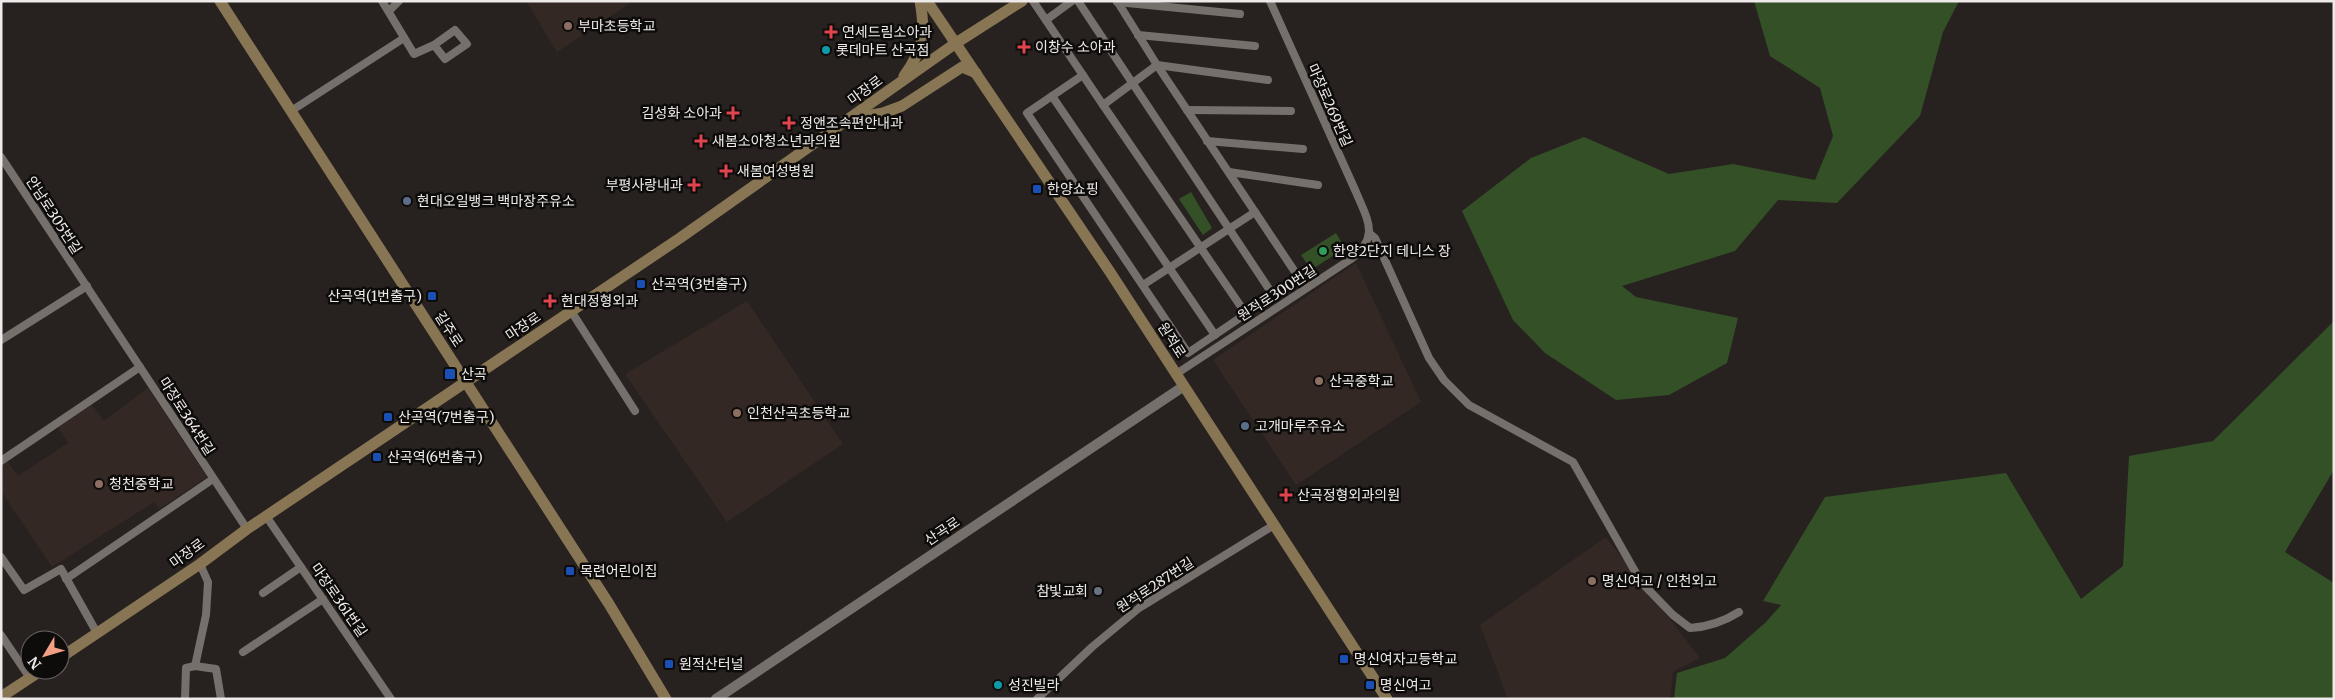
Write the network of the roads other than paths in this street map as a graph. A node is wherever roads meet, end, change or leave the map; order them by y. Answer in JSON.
{"nodes":[{"id":1,"x":220,"y":1,"type":"edge"},
{"id":2,"x":382,"y":1,"type":"edge"},
{"id":3,"x":399,"y":1,"type":"edge"},
{"id":4,"x":920,"y":1,"type":"edge"},
{"id":5,"x":927,"y":1,"type":"edge"},
{"id":6,"x":1022,"y":1,"type":"edge"},
{"id":7,"x":1033,"y":1,"type":"edge"},
{"id":8,"x":1072,"y":1,"type":"edge"},
{"id":9,"x":1078,"y":1,"type":"edge"},
{"id":10,"x":1270,"y":1,"type":"edge"},
{"id":11,"x":1117,"y":2,"type":"edge"},
{"id":12,"x":389,"y":11,"type":"junction"},
{"id":13,"x":1240,"y":14,"type":"dead end"},
{"id":14,"x":1046,"y":20,"type":"junction"},
{"id":15,"x":1138,"y":35,"type":"junction"},
{"id":16,"x":404,"y":38,"type":"junction"},
{"id":17,"x":956,"y":43,"type":"junction"},
{"id":18,"x":434,"y":45,"type":"dead end"},
{"id":19,"x":1255,"y":46,"type":"dead end"},
{"id":20,"x":1157,"y":65,"type":"junction"},
{"id":21,"x":976,"y":73,"type":"junction"},
{"id":22,"x":1083,"y":75,"type":"junction"},
{"id":23,"x":1268,"y":80,"type":"dead end"},
{"id":24,"x":1133,"y":83,"type":"junction"},
{"id":25,"x":898,"y":84,"type":"junction"},
{"id":26,"x":1052,"y":96,"type":"junction"},
{"id":27,"x":1103,"y":105,"type":"junction"},
{"id":28,"x":1187,"y":110,"type":"junction"},
{"id":29,"x":291,"y":111,"type":"junction"},
{"id":30,"x":1291,"y":111,"type":"dead end"},
{"id":31,"x":850,"y":119,"type":"junction"},
{"id":32,"x":1207,"y":141,"type":"junction"},
{"id":33,"x":1303,"y":149,"type":"dead end"},
{"id":34,"x":1,"y":157,"type":"edge"},
{"id":35,"x":1229,"y":172,"type":"junction"},
{"id":36,"x":1318,"y":185,"type":"dead end"},
{"id":37,"x":1255,"y":212,"type":"junction"},
{"id":38,"x":1229,"y":229,"type":"junction"},
{"id":39,"x":1369,"y":233,"type":"junction"},
{"id":40,"x":1200,"y":246,"type":"junction"},
{"id":41,"x":1170,"y":268,"type":"junction"},
{"id":42,"x":1143,"y":285,"type":"junction"},
{"id":43,"x":87,"y":286,"type":"junction"},
{"id":44,"x":1273,"y":295,"type":"junction"},
{"id":45,"x":571,"y":311,"type":"junction"},
{"id":46,"x":1246,"y":314,"type":"junction"},
{"id":47,"x":1216,"y":335,"type":"junction"},
{"id":48,"x":1,"y":340,"type":"edge"},
{"id":49,"x":140,"y":368,"type":"junction"},
{"id":50,"x":1176,"y":374,"type":"junction"},
{"id":51,"x":466,"y":383,"type":"junction"},
{"id":52,"x":1184,"y":386,"type":"junction"},
{"id":53,"x":635,"y":411,"type":"dead end"},
{"id":54,"x":1,"y":461,"type":"edge"},
{"id":55,"x":213,"y":478,"type":"junction"},
{"id":56,"x":266,"y":516,"type":"junction"},
{"id":57,"x":1274,"y":525,"type":"junction"},
{"id":58,"x":247,"y":529,"type":"junction"},
{"id":59,"x":1,"y":557,"type":"edge"},
{"id":60,"x":200,"y":564,"type":"junction"},
{"id":61,"x":301,"y":567,"type":"junction"},
{"id":62,"x":66,"y":579,"type":"junction"},
{"id":63,"x":263,"y":592,"type":"dead end"},
{"id":64,"x":322,"y":599,"type":"junction"},
{"id":65,"x":1739,"y":612,"type":"dead end"},
{"id":66,"x":97,"y":633,"type":"junction"},
{"id":67,"x":1,"y":634,"type":"edge"},
{"id":68,"x":70,"y":651,"type":"edge"},
{"id":69,"x":243,"y":652,"type":"dead end"},
{"id":70,"x":20,"y":663,"type":"edge"},
{"id":71,"x":195,"y":666,"type":"junction"},
{"id":72,"x":27,"y":680,"type":"edge"},
{"id":73,"x":1383,"y":696,"type":"edge"},
{"id":74,"x":1,"y":697,"type":"edge"},
{"id":75,"x":185,"y":699,"type":"edge"},
{"id":76,"x":221,"y":699,"type":"edge"},
{"id":77,"x":391,"y":699,"type":"edge"},
{"id":78,"x":666,"y":699,"type":"edge"},
{"id":79,"x":716,"y":699,"type":"edge"},
{"id":80,"x":1037,"y":699,"type":"edge"}],
"edges":[{"from":1,"to":29,"type":"main road","name":"길주로"},
{"from":2,"to":12,"type":"street"},
{"from":3,"to":12,"type":"street"},
{"from":4,"to":25,"type":"main road"},
{"from":5,"to":17,"type":"main road","name":"원적로"},
{"from":6,"to":17,"type":"main road","name":"마장로"},
{"from":7,"to":14,"type":"street"},
{"from":8,"to":14,"type":"street"},
{"from":9,"to":24,"type":"street"},
{"from":10,"to":39,"type":"street","name":"마장로269번길"},
{"from":11,"to":13,"type":"street"},
{"from":11,"to":15,"type":"street"},
{"from":12,"to":16,"type":"street"},
{"from":14,"to":22,"type":"street"},
{"from":15,"to":19,"type":"street"},
{"from":15,"to":20,"type":"street"},
{"from":16,"to":18,"type":"street"},
{"from":16,"to":29,"type":"street"},
{"from":17,"to":21,"type":"main road","name":"원적로"},
{"from":17,"to":25,"type":"main road","name":"마장로"},
{"from":20,"to":23,"type":"street"},
{"from":20,"to":24,"type":"street"},
{"from":20,"to":28,"type":"street"},
{"from":21,"to":31,"type":"main road"},
{"from":21,"to":50,"type":"main road","name":"원적로"},
{"from":22,"to":26,"type":"street"},
{"from":22,"to":27,"type":"street"},
{"from":24,"to":27,"type":"street"},
{"from":24,"to":38,"type":"street"},
{"from":25,"to":31,"type":"main road","name":"마장로"},
{"from":26,"to":41,"type":"street"},
{"from":26,"to":42,"type":"street"},
{"from":27,"to":40,"type":"street"},
{"from":28,"to":30,"type":"street"},
{"from":28,"to":32,"type":"street"},
{"from":29,"to":51,"type":"main road","name":"길주로"},
{"from":31,"to":45,"type":"main road","name":"마장로"},
{"from":32,"to":33,"type":"street"},
{"from":32,"to":35,"type":"street"},
{"from":34,"to":43,"type":"street","name":"안남로305번길"},
{"from":35,"to":36,"type":"street"},
{"from":35,"to":37,"type":"street"},
{"from":37,"to":38,"type":"street"},
{"from":37,"to":44,"type":"street"},
{"from":38,"to":40,"type":"street"},
{"from":38,"to":44,"type":"street"},
{"from":39,"to":50,"type":"street","name":"원적로300번길"},
{"from":39,"to":65,"type":"street"},
{"from":40,"to":41,"type":"street"},
{"from":40,"to":46,"type":"street"},
{"from":41,"to":42,"type":"street"},
{"from":41,"to":47,"type":"street"},
{"from":42,"to":47,"type":"street"},
{"from":43,"to":48,"type":"street"},
{"from":43,"to":49,"type":"street","name":"마장로364번길"},
{"from":44,"to":46,"type":"street"},
{"from":45,"to":51,"type":"main road","name":"마장로"},
{"from":45,"to":53,"type":"street"},
{"from":46,"to":47,"type":"street"},
{"from":49,"to":54,"type":"street"},
{"from":49,"to":55,"type":"street","name":"마장로364번길"},
{"from":50,"to":52,"type":"main road","name":"원적로"},
{"from":51,"to":56,"type":"main road","name":"마장로"},
{"from":51,"to":78,"type":"main road","name":"길주로"},
{"from":52,"to":57,"type":"main road","name":"원적로"},
{"from":52,"to":79,"type":"street","name":"산곡로"},
{"from":55,"to":58,"type":"street","name":"마장로364번길"},
{"from":55,"to":62,"type":"street"},
{"from":56,"to":58,"type":"main road","name":"마장로"},
{"from":56,"to":61,"type":"street","name":"마장로361번길"},
{"from":57,"to":73,"type":"main road","name":"원적로"},
{"from":57,"to":80,"type":"street","name":"원적로287번길"},
{"from":58,"to":60,"type":"main road","name":"마장로"},
{"from":59,"to":62,"type":"street"},
{"from":60,"to":66,"type":"main road","name":"마장로"},
{"from":60,"to":71,"type":"street"},
{"from":61,"to":63,"type":"street"},
{"from":61,"to":64,"type":"street","name":"마장로361번길"},
{"from":62,"to":66,"type":"street"},
{"from":64,"to":69,"type":"street"},
{"from":64,"to":77,"type":"street","name":"마장로361번길"},
{"from":66,"to":68,"type":"main road","name":"마장로"},
{"from":67,"to":70,"type":"street"},
{"from":71,"to":75,"type":"street"},
{"from":71,"to":76,"type":"street"},
{"from":72,"to":74,"type":"main road"}]}
